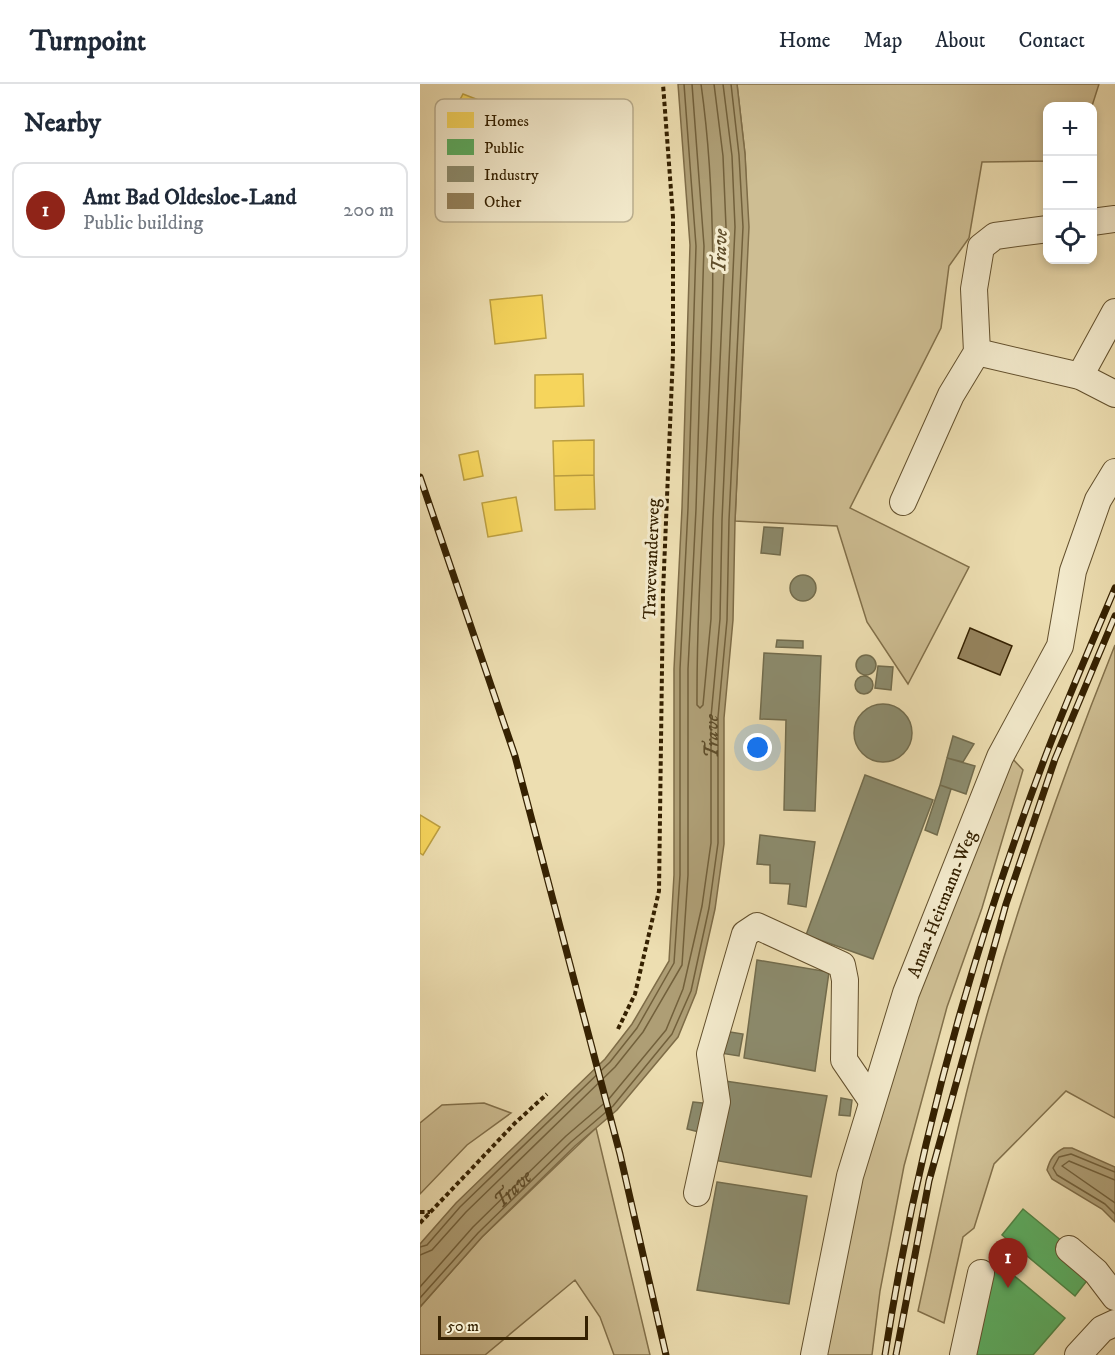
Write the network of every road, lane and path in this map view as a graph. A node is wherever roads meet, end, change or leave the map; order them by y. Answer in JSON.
{"nodes":[{"id":1,"x":663,"y":84,"type":"edge"},
{"id":2,"x":1115,"y":219,"type":"edge"},
{"id":3,"x":1097,"y":221,"type":"edge"},
{"id":4,"x":1043,"y":229,"type":"edge"},
{"id":5,"x":1115,"y":312,"type":"edge"},
{"id":6,"x":977,"y":352,"type":"junction"},
{"id":7,"x":1080,"y":376,"type":"junction"},
{"id":8,"x":1115,"y":394,"type":"edge"},
{"id":9,"x":1115,"y":472,"type":"edge"},
{"id":10,"x":903,"y":502,"type":"dead end"},
{"id":11,"x":618,"y":1029,"type":"dead end"},
{"id":12,"x":547,"y":1094,"type":"dead end"},
{"id":13,"x":872,"y":1101,"type":"junction"},
{"id":14,"x":697,"y":1192,"type":"dead end"},
{"id":15,"x":420,"y":1212,"type":"edge"},
{"id":16,"x":430,"y":1212,"type":"junction"},
{"id":17,"x":420,"y":1223,"type":"edge"},
{"id":18,"x":1069,"y":1248,"type":"dead end"},
{"id":19,"x":981,"y":1273,"type":"dead end"},
{"id":20,"x":1115,"y":1297,"type":"edge"},
{"id":21,"x":1115,"y":1323,"type":"edge"},
{"id":22,"x":814,"y":1355,"type":"edge"},
{"id":23,"x":963,"y":1355,"type":"edge"},
{"id":24,"x":1078,"y":1355,"type":"edge"}],
"edges":[{"from":1,"to":11,"type":"path","name":"Travewanderweg"},
{"from":2,"to":3,"type":"street"},
{"from":4,"to":6,"type":"street"},
{"from":5,"to":7,"type":"street"},
{"from":6,"to":7,"type":"street"},
{"from":6,"to":10,"type":"street"},
{"from":7,"to":8,"type":"street"},
{"from":9,"to":13,"type":"street","name":"Anna-Heitmann-Weg"},
{"from":12,"to":16,"type":"path"},
{"from":13,"to":14,"type":"street"},
{"from":13,"to":22,"type":"street","name":"Anna-Heitmann-Weg"},
{"from":15,"to":16,"type":"path"},
{"from":16,"to":17,"type":"path"},
{"from":18,"to":20,"type":"street"},
{"from":19,"to":23,"type":"street"},
{"from":21,"to":24,"type":"street"}]}
